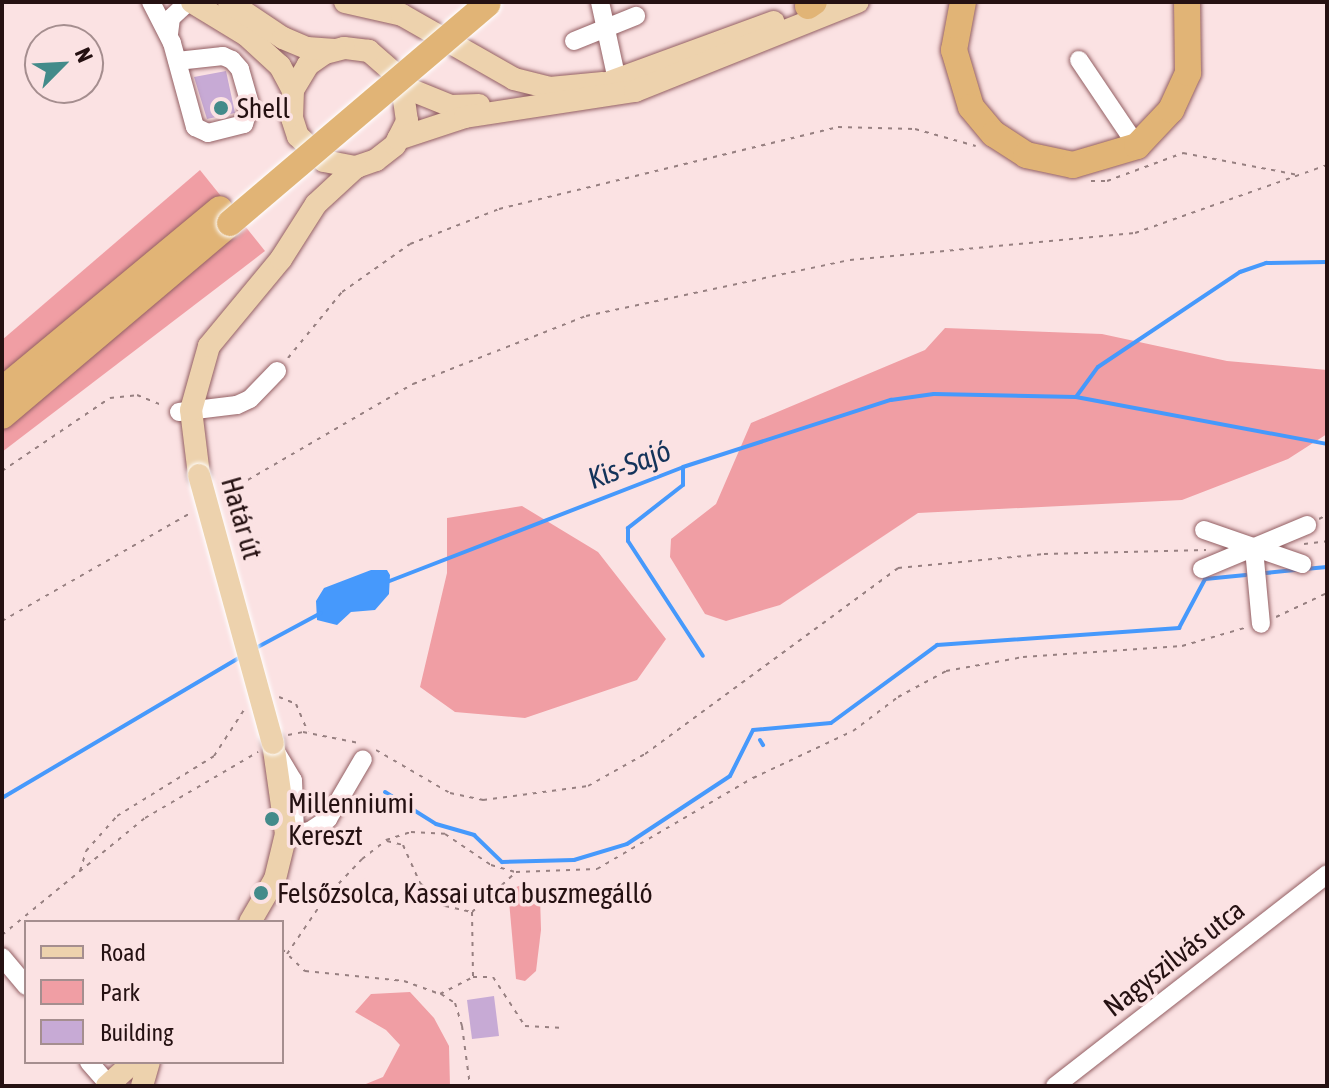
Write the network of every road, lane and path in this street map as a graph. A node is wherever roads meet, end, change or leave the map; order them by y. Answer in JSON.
{"nodes":[{"id":1,"x":151,"y":2,"type":"edge"},
{"id":2,"x":190,"y":2,"type":"edge"},
{"id":3,"x":229,"y":2,"type":"edge"},
{"id":4,"x":345,"y":2,"type":"edge"},
{"id":5,"x":600,"y":2,"type":"edge"},
{"id":6,"x":858,"y":2,"type":"edge"},
{"id":7,"x":963,"y":2,"type":"edge"},
{"id":8,"x":1187,"y":2,"type":"edge"},
{"id":9,"x":479,"y":3,"type":"edge"},
{"id":10,"x":813,"y":3,"type":"edge"},
{"id":11,"x":636,"y":16,"type":"dead end"},
{"id":12,"x":606,"y":29,"type":"junction"},
{"id":13,"x":169,"y":34,"type":"junction"},
{"id":14,"x":574,"y":41,"type":"dead end"},
{"id":15,"x":336,"y":50,"type":"junction"},
{"id":16,"x":1079,"y":60,"type":"dead end"},
{"id":17,"x":177,"y":61,"type":"junction"},
{"id":18,"x":617,"y":80,"type":"junction"},
{"id":19,"x":404,"y":87,"type":"junction"},
{"id":20,"x":293,"y":90,"type":"junction"},
{"id":21,"x":398,"y":139,"type":"junction"},
{"id":22,"x":304,"y":143,"type":"junction"},
{"id":23,"x":1137,"y":146,"type":"junction"},
{"id":24,"x":989,"y":152,"type":"dead end"},
{"id":25,"x":1327,"y":165,"type":"edge"},
{"id":26,"x":356,"y":167,"type":"junction"},
{"id":27,"x":1298,"y":175,"type":"junction"},
{"id":28,"x":1079,"y":181,"type":"dead end"},
{"id":29,"x":316,"y":204,"type":"junction"},
{"id":30,"x":225,"y":216,"type":"junction"},
{"id":31,"x":277,"y":371,"type":"joint"},
{"id":32,"x":2,"y":390,"type":"edge"},
{"id":33,"x":185,"y":411,"type":"junction"},
{"id":34,"x":2,"y":416,"type":"edge"},
{"id":35,"x":2,"y":471,"type":"edge"},
{"id":36,"x":212,"y":501,"type":"dead end"},
{"id":37,"x":199,"y":508,"type":"dead end"},
{"id":38,"x":1307,"y":525,"type":"dead end"},
{"id":39,"x":1204,"y":530,"type":"dead end"},
{"id":40,"x":1327,"y":541,"type":"edge"},
{"id":41,"x":1298,"y":544,"type":"dead end"},
{"id":42,"x":1254,"y":549,"type":"junction"},
{"id":43,"x":1209,"y":550,"type":"dead end"},
{"id":44,"x":1302,"y":564,"type":"dead end"},
{"id":45,"x":1202,"y":569,"type":"dead end"},
{"id":46,"x":1327,"y":593,"type":"edge"},
{"id":47,"x":2,"y":621,"type":"edge"},
{"id":48,"x":1261,"y":624,"type":"junction"},
{"id":49,"x":268,"y":700,"type":"dead end"},
{"id":50,"x":255,"y":704,"type":"dead end"},
{"id":51,"x":309,"y":733,"type":"junction"},
{"id":52,"x":271,"y":748,"type":"junction"},
{"id":53,"x":363,"y":759,"type":"dead end"},
{"id":54,"x":284,"y":787,"type":"junction"},
{"id":55,"x":291,"y":834,"type":"junction"},
{"id":56,"x":386,"y":840,"type":"junction"},
{"id":57,"x":278,"y":869,"type":"junction"},
{"id":58,"x":80,"y":872,"type":"junction"},
{"id":59,"x":516,"y":872,"type":"junction"},
{"id":60,"x":1327,"y":874,"type":"edge"},
{"id":61,"x":472,"y":912,"type":"junction"},
{"id":62,"x":251,"y":920,"type":"edge"},
{"id":63,"x":2,"y":935,"type":"edge"},
{"id":64,"x":284,"y":951,"type":"edge"},
{"id":65,"x":287,"y":954,"type":"junction"},
{"id":66,"x":2,"y":957,"type":"edge"},
{"id":67,"x":473,"y":977,"type":"junction"},
{"id":68,"x":24,"y":984,"type":"edge"},
{"id":69,"x":440,"y":994,"type":"junction"},
{"id":70,"x":560,"y":1028,"type":"dead end"},
{"id":71,"x":92,"y":1064,"type":"edge"},
{"id":72,"x":133,"y":1064,"type":"edge"},
{"id":73,"x":147,"y":1064,"type":"edge"},
{"id":74,"x":122,"y":1085,"type":"edge"},
{"id":75,"x":470,"y":1086,"type":"edge"},
{"id":76,"x":1055,"y":1086,"type":"edge"}],
"edges":[{"from":1,"to":13,"type":"street"},
{"from":2,"to":13,"type":"street"},
{"from":2,"to":20,"type":"main road"},
{"from":3,"to":15,"type":"main road"},
{"from":4,"to":18,"type":"main road"},
{"from":5,"to":12,"type":"street"},
{"from":6,"to":21,"type":"main road"},
{"from":7,"to":23,"type":"highway"},
{"from":8,"to":23,"type":"highway"},
{"from":9,"to":30,"type":"highway"},
{"from":10,"to":18,"type":"main road"},
{"from":11,"to":12,"type":"street"},
{"from":12,"to":14,"type":"street"},
{"from":12,"to":18,"type":"street"},
{"from":13,"to":17,"type":"street"},
{"from":15,"to":19,"type":"main road"},
{"from":15,"to":20,"type":"main road"},
{"from":16,"to":23,"type":"street"},
{"from":17,"to":17,"type":"street"},
{"from":18,"to":19,"type":"main road"},
{"from":19,"to":21,"type":"main road"},
{"from":20,"to":22,"type":"main road"},
{"from":21,"to":26,"type":"main road"},
{"from":22,"to":26,"type":"main road"},
{"from":22,"to":29,"type":"main road"},
{"from":24,"to":31,"type":"path"},
{"from":25,"to":27,"type":"path"},
{"from":26,"to":29,"type":"main road","name":"Határ út"},
{"from":27,"to":28,"type":"path"},
{"from":27,"to":36,"type":"path"},
{"from":29,"to":33,"type":"main road","name":"Határ út"},
{"from":30,"to":32,"type":"highway"},
{"from":30,"to":34,"type":"highway"},
{"from":31,"to":33,"type":"street"},
{"from":33,"to":35,"type":"path"},
{"from":33,"to":52,"type":"main road","name":"Határ út","bridge":true},
{"from":37,"to":47,"type":"path"},
{"from":38,"to":42,"type":"street"},
{"from":39,"to":42,"type":"street"},
{"from":40,"to":41,"type":"path"},
{"from":42,"to":44,"type":"street"},
{"from":42,"to":45,"type":"street"},
{"from":42,"to":48,"type":"street"},
{"from":43,"to":51,"type":"path"},
{"from":46,"to":48,"type":"path"},
{"from":48,"to":59,"type":"path"},
{"from":49,"to":51,"type":"path"},
{"from":50,"to":58,"type":"path"},
{"from":51,"to":52,"type":"path"},
{"from":52,"to":54,"type":"main road","name":"Határ út"},
{"from":52,"to":55,"type":"street"},
{"from":52,"to":58,"type":"path"},
{"from":53,"to":55,"type":"street"},
{"from":54,"to":55,"type":"main road","name":"Határ út"},
{"from":54,"to":57,"type":"street"},
{"from":55,"to":57,"type":"main road","name":"Határ út"},
{"from":56,"to":59,"type":"path"},
{"from":56,"to":61,"type":"path"},
{"from":56,"to":65,"type":"path"},
{"from":57,"to":62,"type":"main road"},
{"from":58,"to":63,"type":"path"},
{"from":59,"to":61,"type":"path"},
{"from":60,"to":76,"type":"street","name":"Nagyszilvás utca"},
{"from":61,"to":67,"type":"path"},
{"from":64,"to":65,"type":"path"},
{"from":65,"to":69,"type":"path"},
{"from":66,"to":68,"type":"street"},
{"from":67,"to":69,"type":"path"},
{"from":67,"to":70,"type":"path"},
{"from":69,"to":75,"type":"path"},
{"from":71,"to":74,"type":"street"},
{"from":72,"to":74,"type":"main road"},
{"from":73,"to":74,"type":"main road"}]}
